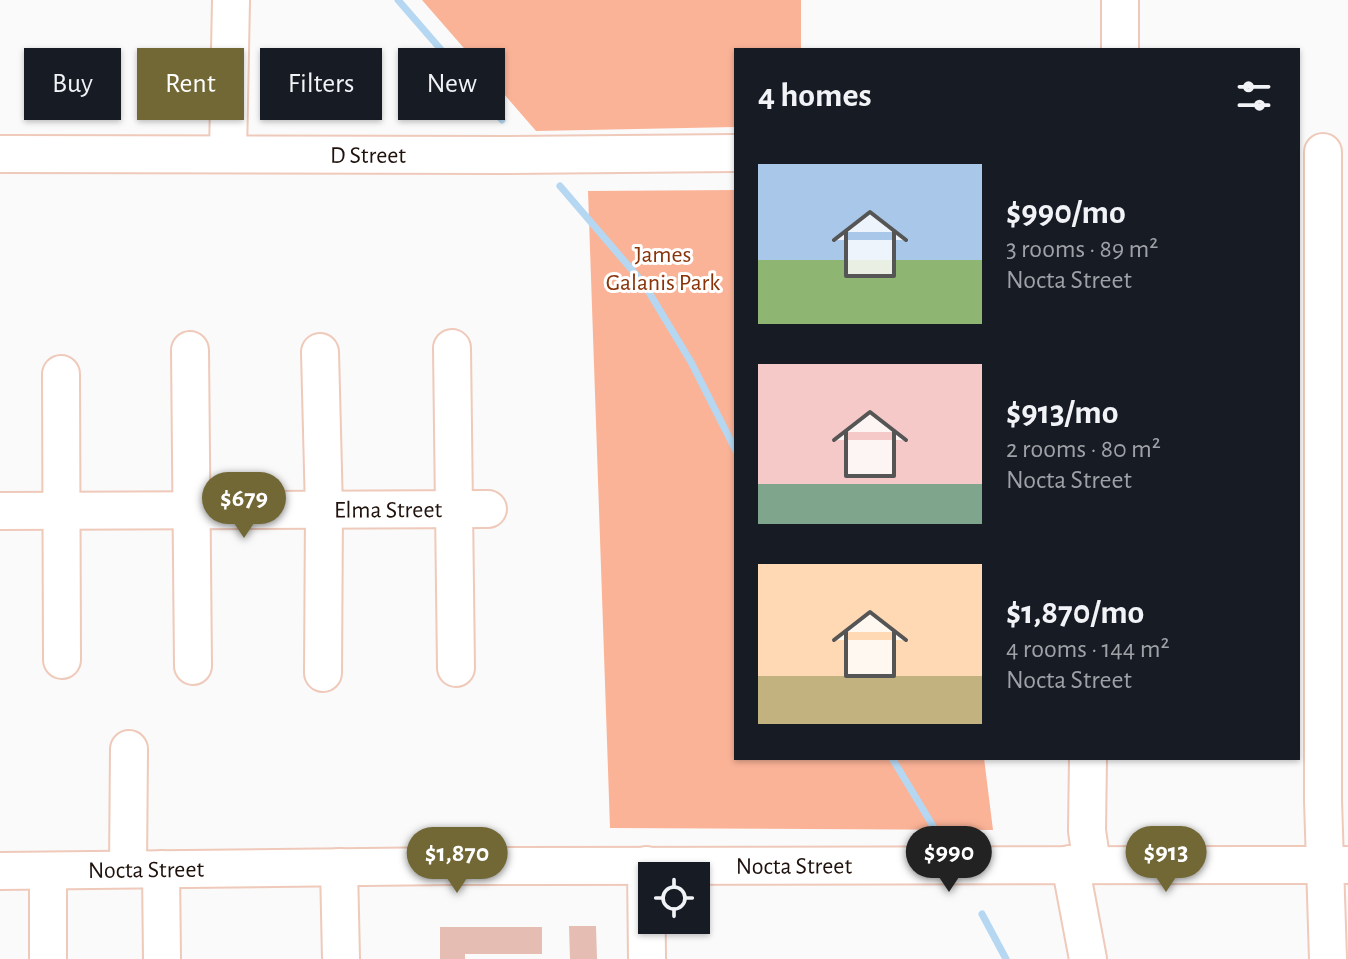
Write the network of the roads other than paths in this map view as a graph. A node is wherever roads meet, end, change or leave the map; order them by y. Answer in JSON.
{"nodes":[{"id":1,"x":231,"y":0,"type":"edge"},
{"id":2,"x":1120,"y":0,"type":"edge"},
{"id":3,"x":1120,"y":48,"type":"edge"},
{"id":4,"x":1323,"y":152,"type":"edge"},
{"id":5,"x":734,"y":153,"type":"edge"},
{"id":6,"x":0,"y":154,"type":"edge"},
{"id":7,"x":228,"y":154,"type":"junction"},
{"id":8,"x":452,"y":348,"type":"dead end"},
{"id":9,"x":190,"y":350,"type":"dead end"},
{"id":10,"x":320,"y":352,"type":"dead end"},
{"id":11,"x":61,"y":374,"type":"dead end"},
{"id":12,"x":471,"y":509,"type":"junction"},
{"id":13,"x":193,"y":510,"type":"junction"},
{"id":14,"x":324,"y":510,"type":"junction"},
{"id":15,"x":0,"y":511,"type":"edge"},
{"id":16,"x":61,"y":511,"type":"junction"},
{"id":17,"x":62,"y":660,"type":"dead end"},
{"id":18,"x":193,"y":666,"type":"dead end"},
{"id":19,"x":456,"y":668,"type":"dead end"},
{"id":20,"x":323,"y":673,"type":"dead end"},
{"id":21,"x":129,"y":749,"type":"dead end"},
{"id":22,"x":1088,"y":760,"type":"edge"},
{"id":23,"x":1081,"y":864,"type":"junction"},
{"id":24,"x":638,"y":865,"type":"edge"},
{"id":25,"x":710,"y":865,"type":"edge"},
{"id":26,"x":1337,"y":865,"type":"edge"},
{"id":27,"x":339,"y":867,"type":"junction"},
{"id":28,"x":145,"y":869,"type":"junction"},
{"id":29,"x":0,"y":871,"type":"edge"},
{"id":30,"x":48,"y":871,"type":"junction"},
{"id":31,"x":647,"y":934,"type":"edge"},
{"id":32,"x":48,"y":959,"type":"edge"},
{"id":33,"x":162,"y":959,"type":"edge"},
{"id":34,"x":341,"y":959,"type":"edge"},
{"id":35,"x":647,"y":959,"type":"edge"},
{"id":36,"x":1088,"y":959,"type":"edge"},
{"id":37,"x":1328,"y":959,"type":"edge"}],
"edges":[{"from":1,"to":7,"type":"street"},
{"from":2,"to":3,"type":"street"},
{"from":4,"to":26,"type":"street"},
{"from":5,"to":7,"type":"street","name":"D Street"},
{"from":6,"to":7,"type":"street","name":"D Street"},
{"from":8,"to":12,"type":"street"},
{"from":9,"to":13,"type":"street"},
{"from":10,"to":14,"type":"street"},
{"from":11,"to":16,"type":"street"},
{"from":12,"to":14,"type":"street","name":"Elma Street"},
{"from":12,"to":19,"type":"street"},
{"from":13,"to":14,"type":"street","name":"Elma Street"},
{"from":13,"to":16,"type":"street","name":"Elma Street"},
{"from":13,"to":18,"type":"street"},
{"from":14,"to":20,"type":"street"},
{"from":15,"to":16,"type":"street","name":"Elma Street"},
{"from":16,"to":17,"type":"street"},
{"from":21,"to":28,"type":"street"},
{"from":22,"to":23,"type":"street"},
{"from":23,"to":25,"type":"street","name":"Nocta Street"},
{"from":23,"to":26,"type":"street","name":"Nocta Street"},
{"from":23,"to":36,"type":"street"},
{"from":24,"to":27,"type":"street","name":"Nocta Street"},
{"from":26,"to":37,"type":"street"},
{"from":27,"to":28,"type":"street","name":"Nocta Street"},
{"from":27,"to":34,"type":"street"},
{"from":28,"to":30,"type":"street","name":"Nocta Street"},
{"from":28,"to":33,"type":"street"},
{"from":29,"to":30,"type":"street","name":"Nocta Street"},
{"from":30,"to":32,"type":"street"},
{"from":31,"to":35,"type":"street"}]}
